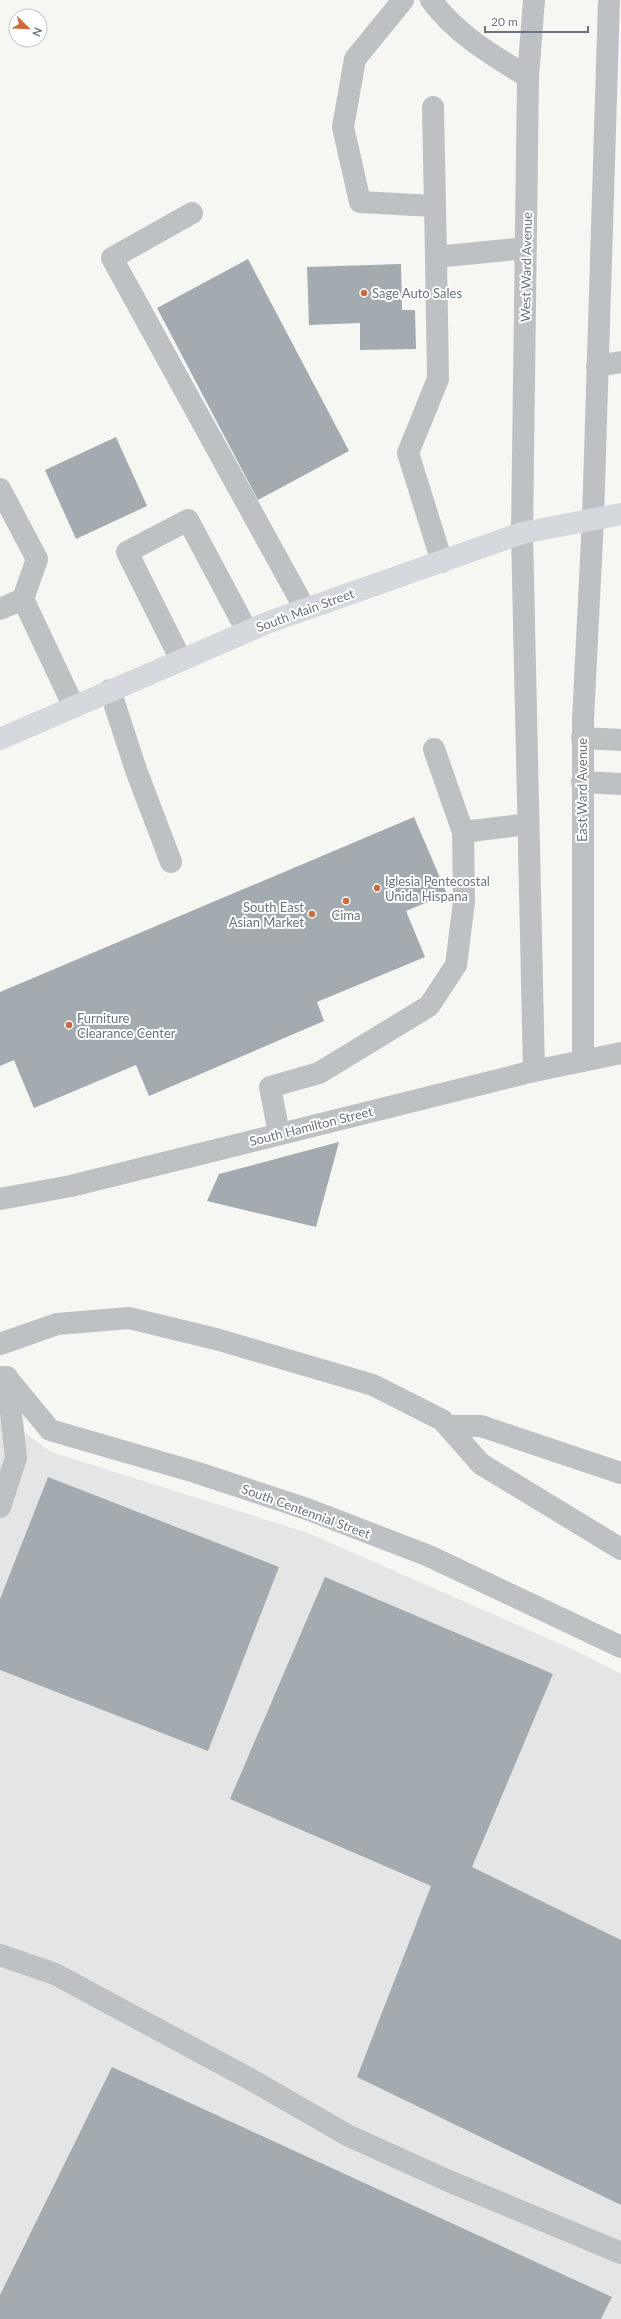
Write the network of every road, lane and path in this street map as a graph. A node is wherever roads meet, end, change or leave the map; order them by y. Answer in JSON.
{"nodes":[{"id":1,"x":403,"y":0,"type":"edge"},
{"id":2,"x":431,"y":0,"type":"edge"},
{"id":3,"x":534,"y":0,"type":"edge"},
{"id":4,"x":613,"y":1,"type":"edge"},
{"id":5,"x":528,"y":76,"type":"junction"},
{"id":6,"x":614,"y":76,"type":"edge"},
{"id":7,"x":433,"y":107,"type":"dead end"},
{"id":8,"x":433,"y":206,"type":"junction"},
{"id":9,"x":192,"y":213,"type":"dead end"},
{"id":10,"x":526,"y":248,"type":"junction"},
{"id":11,"x":436,"y":257,"type":"junction"},
{"id":12,"x":621,"y":362,"type":"edge"},
{"id":13,"x":597,"y":366,"type":"junction"},
{"id":14,"x":0,"y":489,"type":"edge"},
{"id":15,"x":621,"y":514,"type":"edge"},
{"id":16,"x":593,"y":519,"type":"junction"},
{"id":17,"x":522,"y":533,"type":"junction"},
{"id":18,"x":442,"y":562,"type":"junction"},
{"id":19,"x":23,"y":599,"type":"junction"},
{"id":20,"x":0,"y":609,"type":"edge"},
{"id":21,"x":305,"y":609,"type":"junction"},
{"id":22,"x":247,"y":632,"type":"junction"},
{"id":23,"x":181,"y":660,"type":"junction"},
{"id":24,"x":110,"y":690,"type":"junction"},
{"id":25,"x":74,"y":706,"type":"junction"},
{"id":26,"x":582,"y":738,"type":"junction"},
{"id":27,"x":0,"y":739,"type":"edge"},
{"id":28,"x":621,"y":740,"type":"edge"},
{"id":29,"x":434,"y":749,"type":"dead end"},
{"id":30,"x":582,"y":782,"type":"junction"},
{"id":31,"x":621,"y":784,"type":"edge"},
{"id":32,"x":528,"y":824,"type":"junction"},
{"id":33,"x":463,"y":832,"type":"junction"},
{"id":34,"x":171,"y":862,"type":"dead end"},
{"id":35,"x":621,"y":1053,"type":"edge"},
{"id":36,"x":583,"y":1061,"type":"junction"},
{"id":37,"x":534,"y":1071,"type":"junction"},
{"id":38,"x":279,"y":1134,"type":"junction"},
{"id":39,"x":0,"y":1199,"type":"edge"},
{"id":40,"x":0,"y":1344,"type":"edge"},
{"id":41,"x":2,"y":1373,"type":"edge"},
{"id":42,"x":448,"y":1426,"type":"junction"},
{"id":43,"x":621,"y":1473,"type":"edge"},
{"id":44,"x":0,"y":1507,"type":"edge"},
{"id":45,"x":621,"y":1549,"type":"edge"},
{"id":46,"x":621,"y":1647,"type":"edge"},
{"id":47,"x":0,"y":1955,"type":"edge"},
{"id":48,"x":621,"y":2253,"type":"edge"}],
"edges":[{"from":1,"to":8,"type":"street"},
{"from":2,"to":5,"type":"street"},
{"from":3,"to":5,"type":"street","name":"West Ward Avenue"},
{"from":4,"to":6,"type":"street"},
{"from":5,"to":10,"type":"street","name":"West Ward Avenue"},
{"from":6,"to":13,"type":"street"},
{"from":7,"to":8,"type":"street"},
{"from":8,"to":11,"type":"street"},
{"from":9,"to":21,"type":"street"},
{"from":10,"to":11,"type":"street"},
{"from":10,"to":17,"type":"street","name":"West Ward Avenue"},
{"from":11,"to":18,"type":"street"},
{"from":12,"to":13,"type":"street"},
{"from":13,"to":16,"type":"street"},
{"from":14,"to":19,"type":"street"},
{"from":15,"to":16,"type":"main road","name":"South Main Street"},
{"from":16,"to":17,"type":"main road","name":"South Main Street"},
{"from":16,"to":26,"type":"street","name":"East Ward Avenue"},
{"from":17,"to":18,"type":"main road","name":"South Main Street"},
{"from":17,"to":32,"type":"street"},
{"from":18,"to":21,"type":"main road","name":"South Main Street"},
{"from":19,"to":20,"type":"street"},
{"from":19,"to":25,"type":"street"},
{"from":21,"to":22,"type":"main road","name":"South Main Street"},
{"from":22,"to":23,"type":"main road","name":"South Main Street"},
{"from":22,"to":23,"type":"street"},
{"from":23,"to":24,"type":"main road","name":"South Main Street"},
{"from":24,"to":25,"type":"main road","name":"South Main Street"},
{"from":24,"to":34,"type":"street"},
{"from":25,"to":27,"type":"main road","name":"South Main Street"},
{"from":26,"to":28,"type":"street"},
{"from":26,"to":30,"type":"street","name":"East Ward Avenue"},
{"from":29,"to":33,"type":"street"},
{"from":30,"to":31,"type":"street"},
{"from":30,"to":36,"type":"street","name":"East Ward Avenue"},
{"from":32,"to":33,"type":"street"},
{"from":32,"to":37,"type":"street"},
{"from":33,"to":38,"type":"street"},
{"from":35,"to":36,"type":"street","name":"South Hamilton Street"},
{"from":36,"to":37,"type":"street","name":"South Hamilton Street"},
{"from":37,"to":38,"type":"street","name":"South Hamilton Street"},
{"from":38,"to":39,"type":"street","name":"South Hamilton Street"},
{"from":40,"to":42,"type":"street"},
{"from":41,"to":44,"type":"street"},
{"from":41,"to":46,"type":"street","name":"South Centennial Street"},
{"from":42,"to":43,"type":"street"},
{"from":42,"to":45,"type":"street"},
{"from":47,"to":48,"type":"street"}]}
